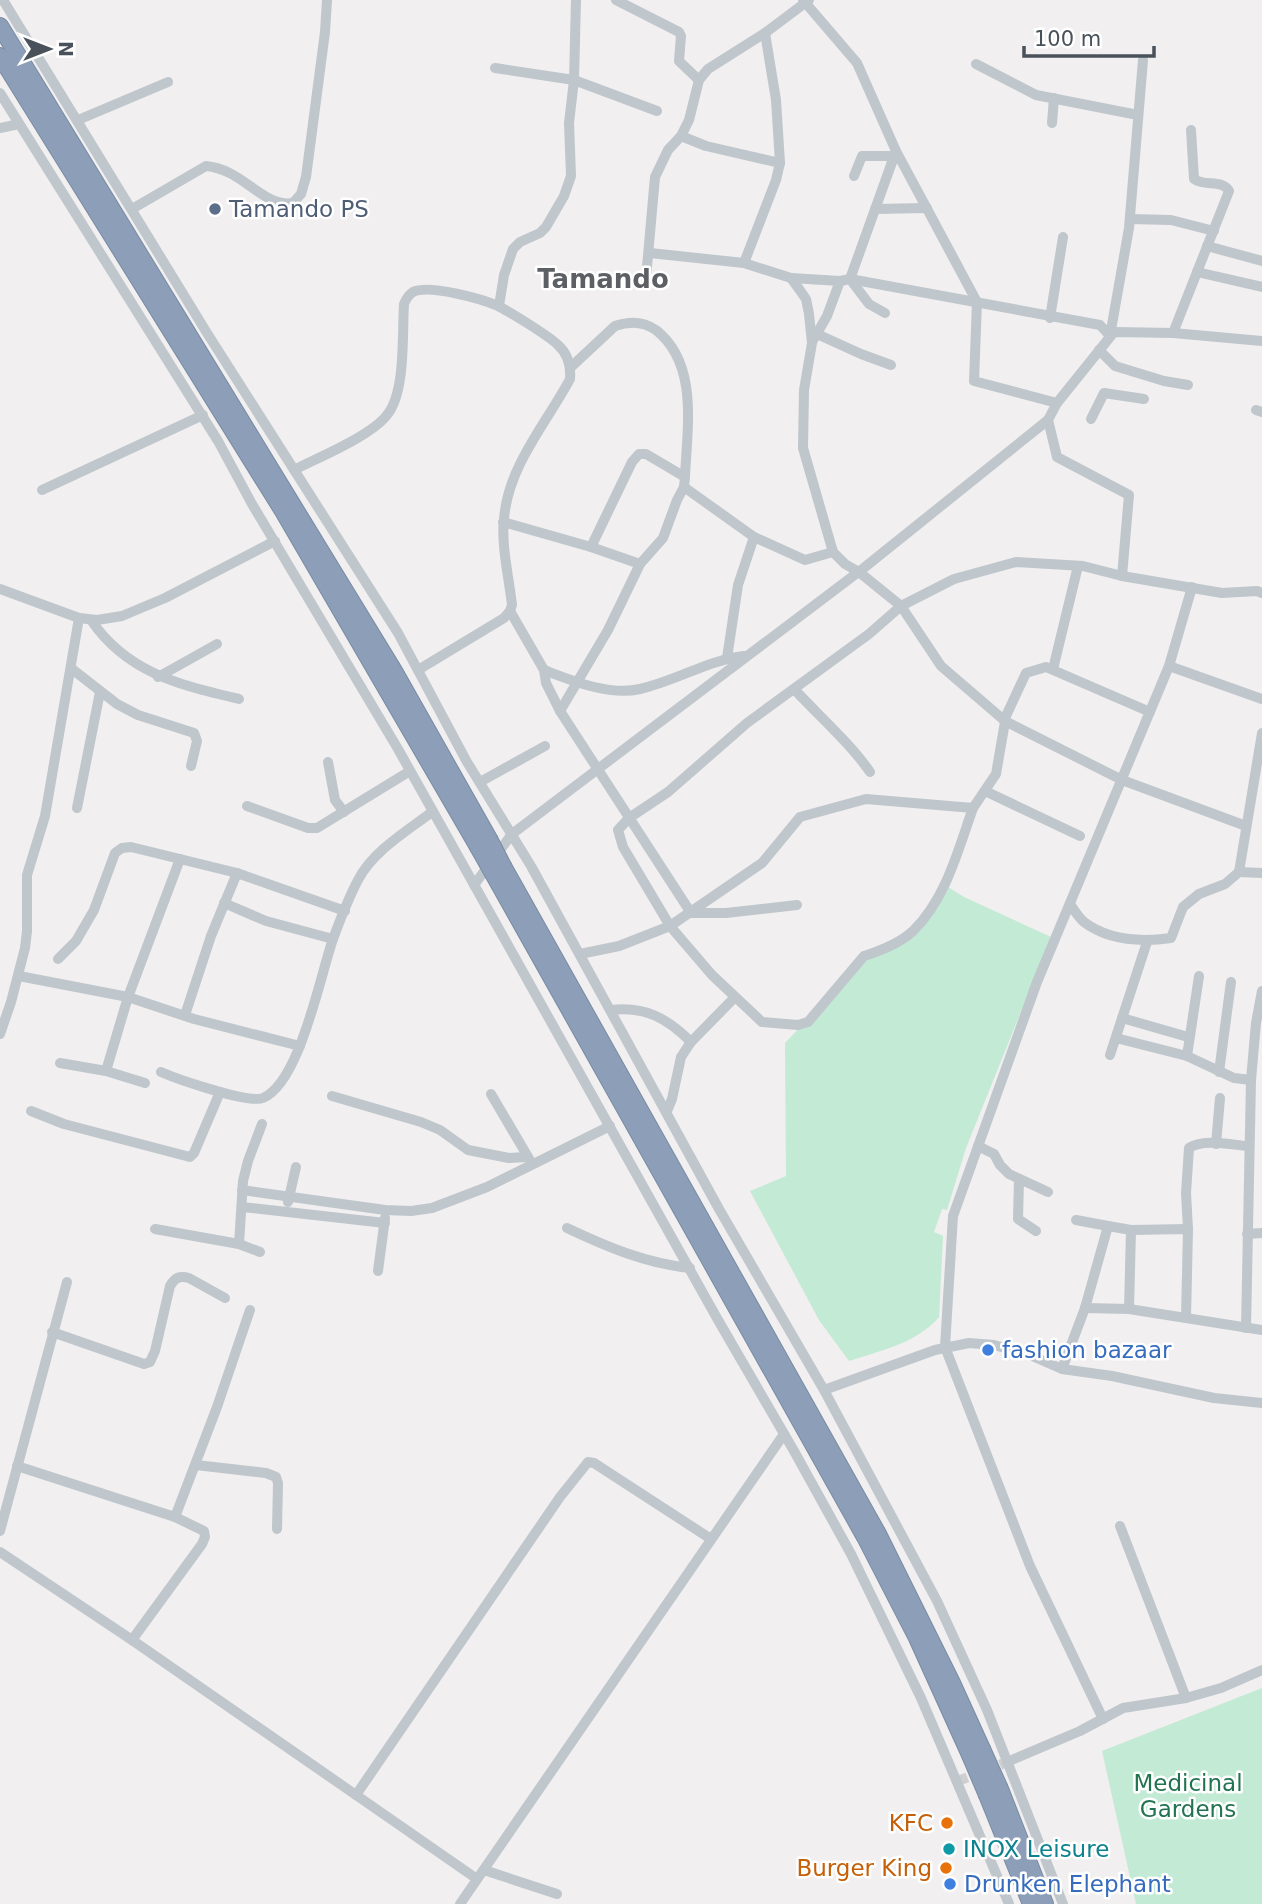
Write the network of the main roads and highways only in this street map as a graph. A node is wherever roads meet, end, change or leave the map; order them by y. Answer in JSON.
{"nodes":[{"id":1,"x":0,"y":26,"type":"edge"},
{"id":2,"x":0,"y":57,"type":"edge"},
{"id":3,"x":483,"y":842,"type":"junction"},
{"id":4,"x":993,"y":1792,"type":"junction"},
{"id":5,"x":1031,"y":1904,"type":"edge"},
{"id":6,"x":1045,"y":1904,"type":"edge"}],
"edges":[{"from":1,"to":3,"type":"highway"},
{"from":2,"to":3,"type":"highway"},
{"from":3,"to":4,"type":"highway","bridge":true},
{"from":4,"to":5,"type":"highway"},
{"from":4,"to":6,"type":"highway"}]}
